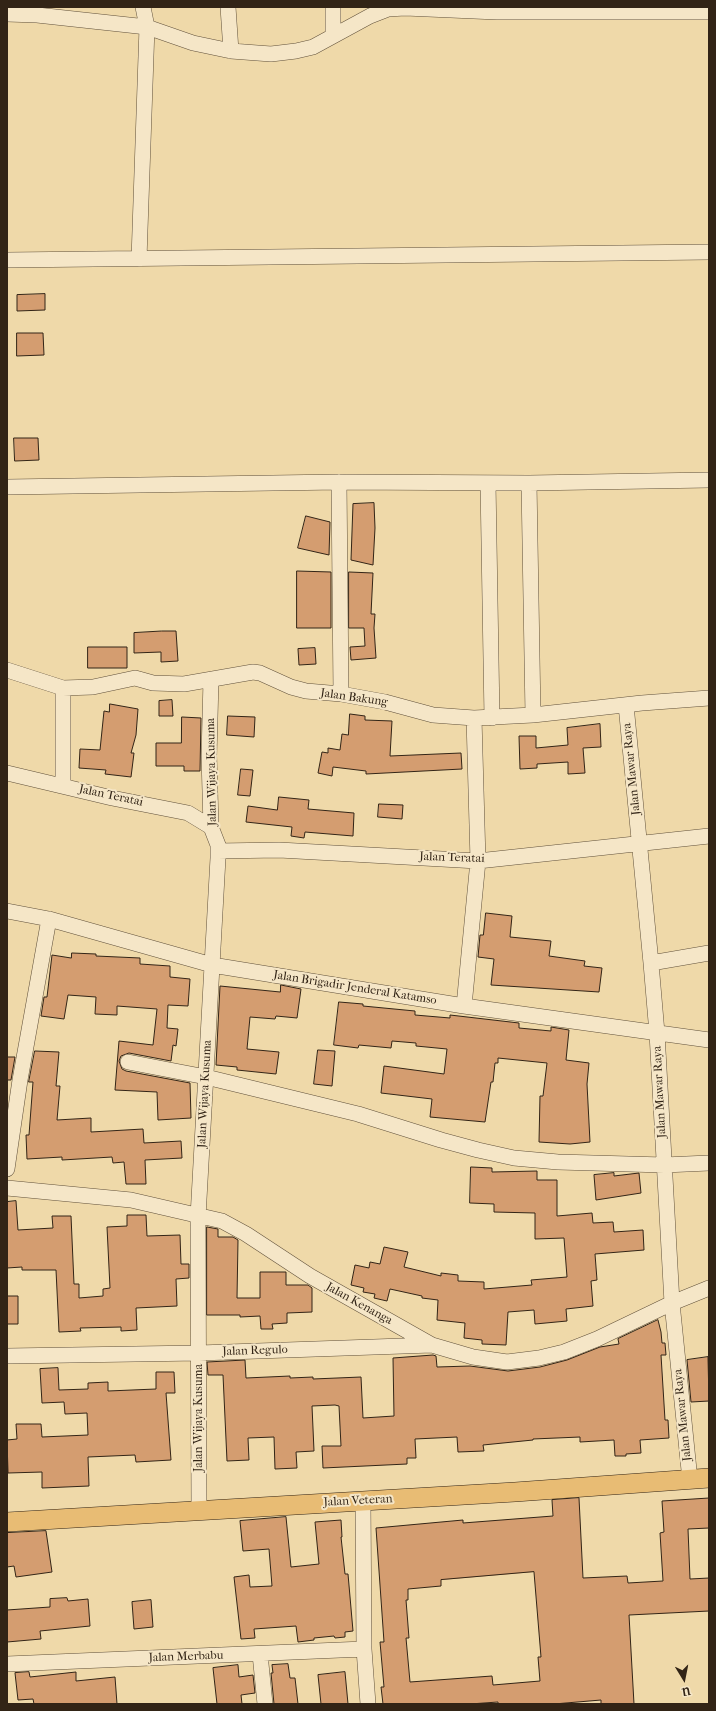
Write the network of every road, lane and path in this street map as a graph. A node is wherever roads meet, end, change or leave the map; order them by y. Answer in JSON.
{"nodes":[{"id":1,"x":143,"y":7,"type":"edge"},
{"id":2,"x":228,"y":7,"type":"edge"},
{"id":3,"x":333,"y":7,"type":"edge"},
{"id":4,"x":498,"y":10,"type":"edge"},
{"id":5,"x":709,"y":12,"type":"edge"},
{"id":6,"x":7,"y":14,"type":"edge"},
{"id":7,"x":147,"y":27,"type":"junction"},
{"id":8,"x":333,"y":36,"type":"junction"},
{"id":9,"x":231,"y":51,"type":"junction"},
{"id":10,"x":709,"y":252,"type":"edge"},
{"id":11,"x":139,"y":259,"type":"junction"},
{"id":12,"x":7,"y":260,"type":"edge"},
{"id":13,"x":709,"y":480,"type":"edge"},
{"id":14,"x":339,"y":482,"type":"junction"},
{"id":15,"x":488,"y":483,"type":"junction"},
{"id":16,"x":529,"y":483,"type":"junction"},
{"id":17,"x":7,"y":487,"type":"edge"},
{"id":18,"x":7,"y":670,"type":"edge"},
{"id":19,"x":211,"y":680,"type":"junction"},
{"id":20,"x":64,"y":688,"type":"junction"},
{"id":21,"x":341,"y":694,"type":"junction"},
{"id":22,"x":709,"y":698,"type":"edge"},
{"id":23,"x":626,"y":705,"type":"junction"},
{"id":24,"x":533,"y":716,"type":"junction"},
{"id":25,"x":474,"y":718,"type":"junction"},
{"id":26,"x":492,"y":718,"type":"junction"},
{"id":27,"x":7,"y":773,"type":"edge"},
{"id":28,"x":63,"y":786,"type":"junction"},
{"id":29,"x":211,"y":827,"type":"junction"},
{"id":30,"x":709,"y":836,"type":"edge"},
{"id":31,"x":639,"y":843,"type":"junction"},
{"id":32,"x":218,"y":851,"type":"junction"},
{"id":33,"x":478,"y":861,"type":"junction"},
{"id":34,"x":7,"y":911,"type":"edge"},
{"id":35,"x":48,"y":919,"type":"junction"},
{"id":36,"x":709,"y":953,"type":"edge"},
{"id":37,"x":651,"y":964,"type":"junction"},
{"id":38,"x":212,"y":965,"type":"junction"},
{"id":39,"x":464,"y":1006,"type":"junction"},
{"id":40,"x":657,"y":1033,"type":"junction"},
{"id":41,"x":709,"y":1040,"type":"edge"},
{"id":42,"x":128,"y":1062,"type":"dead end"},
{"id":43,"x":206,"y":1077,"type":"junction"},
{"id":44,"x":709,"y":1163,"type":"edge"},
{"id":45,"x":664,"y":1165,"type":"junction"},
{"id":46,"x":7,"y":1170,"type":"edge"},
{"id":47,"x":7,"y":1188,"type":"edge"},
{"id":48,"x":198,"y":1217,"type":"junction"},
{"id":49,"x":709,"y":1288,"type":"edge"},
{"id":50,"x":672,"y":1303,"type":"junction"},
{"id":51,"x":432,"y":1345,"type":"junction"},
{"id":52,"x":199,"y":1353,"type":"junction"},
{"id":53,"x":7,"y":1356,"type":"edge"},
{"id":54,"x":709,"y":1478,"type":"edge"},
{"id":55,"x":690,"y":1480,"type":"junction"},
{"id":56,"x":363,"y":1501,"type":"junction"},
{"id":57,"x":199,"y":1510,"type":"junction"},
{"id":58,"x":7,"y":1522,"type":"edge"},
{"id":59,"x":364,"y":1649,"type":"junction"},
{"id":60,"x":260,"y":1654,"type":"junction"},
{"id":61,"x":7,"y":1664,"type":"edge"},
{"id":62,"x":265,"y":1704,"type":"edge"},
{"id":63,"x":368,"y":1704,"type":"edge"}],
"edges":[{"from":1,"to":7,"type":"street"},
{"from":2,"to":9,"type":"street"},
{"from":3,"to":8,"type":"street"},
{"from":4,"to":5,"type":"street"},
{"from":4,"to":8,"type":"street"},
{"from":6,"to":7,"type":"street"},
{"from":7,"to":9,"type":"street"},
{"from":7,"to":11,"type":"street"},
{"from":8,"to":9,"type":"street"},
{"from":10,"to":11,"type":"street"},
{"from":11,"to":12,"type":"street"},
{"from":13,"to":16,"type":"street"},
{"from":14,"to":15,"type":"street"},
{"from":14,"to":17,"type":"street"},
{"from":14,"to":21,"type":"street"},
{"from":15,"to":16,"type":"street"},
{"from":15,"to":26,"type":"street"},
{"from":16,"to":24,"type":"street"},
{"from":18,"to":20,"type":"street","name":"Jalan Bakung"},
{"from":19,"to":20,"type":"street","name":"Jalan Bakung"},
{"from":19,"to":21,"type":"street","name":"Jalan Bakung"},
{"from":19,"to":29,"type":"street","name":"Jalan Wijaya Kusuma"},
{"from":20,"to":28,"type":"street"},
{"from":21,"to":25,"type":"street","name":"Jalan Bakung"},
{"from":22,"to":23,"type":"street","name":"Jalan Bakung"},
{"from":23,"to":24,"type":"street","name":"Jalan Bakung"},
{"from":23,"to":31,"type":"street","name":"Jalan Mawar Raya"},
{"from":24,"to":26,"type":"street","name":"Jalan Bakung"},
{"from":25,"to":26,"type":"street","name":"Jalan Bakung"},
{"from":25,"to":33,"type":"street"},
{"from":27,"to":28,"type":"street","name":"Jalan Teratai"},
{"from":28,"to":29,"type":"street","name":"Jalan Teratai"},
{"from":29,"to":32,"type":"street","name":"Jalan Wijaya Kusuma"},
{"from":30,"to":31,"type":"street","name":"Jalan Teratai"},
{"from":31,"to":33,"type":"street","name":"Jalan Teratai"},
{"from":31,"to":37,"type":"street","name":"Jalan Mawar Raya"},
{"from":32,"to":33,"type":"street","name":"Jalan Teratai"},
{"from":32,"to":38,"type":"street","name":"Jalan Wijaya Kusuma"},
{"from":33,"to":39,"type":"street"},
{"from":34,"to":35,"type":"street","name":"Jalan Brigadir Jenderal Katamso"},
{"from":35,"to":38,"type":"street","name":"Jalan Brigadir Jenderal Katamso"},
{"from":35,"to":46,"type":"street"},
{"from":36,"to":37,"type":"street"},
{"from":37,"to":40,"type":"street","name":"Jalan Mawar Raya"},
{"from":38,"to":39,"type":"street","name":"Jalan Brigadir Jenderal Katamso"},
{"from":38,"to":43,"type":"street","name":"Jalan Wijaya Kusuma"},
{"from":39,"to":40,"type":"street","name":"Jalan Brigadir Jenderal Katamso"},
{"from":40,"to":41,"type":"street","name":"Jalan Brigadir Jenderal Katamso"},
{"from":40,"to":45,"type":"street","name":"Jalan Mawar Raya"},
{"from":42,"to":43,"type":"street"},
{"from":43,"to":45,"type":"street"},
{"from":43,"to":48,"type":"street","name":"Jalan Wijaya Kusuma"},
{"from":44,"to":45,"type":"street"},
{"from":45,"to":50,"type":"street","name":"Jalan Mawar Raya"},
{"from":47,"to":48,"type":"street","name":"Jalan Kenanga"},
{"from":48,"to":51,"type":"street","name":"Jalan Kenanga"},
{"from":48,"to":52,"type":"street","name":"Jalan Wijaya Kusuma"},
{"from":49,"to":50,"type":"street","name":"Jalan Kenanga"},
{"from":50,"to":51,"type":"street","name":"Jalan Kenanga"},
{"from":50,"to":55,"type":"street","name":"Jalan Mawar Raya"},
{"from":51,"to":52,"type":"street","name":"Jalan Regulo"},
{"from":52,"to":53,"type":"street","name":"Jalan Regulo"},
{"from":52,"to":57,"type":"street","name":"Jalan Wijaya Kusuma"},
{"from":54,"to":55,"type":"main road","name":"Jalan Veteran"},
{"from":55,"to":56,"type":"main road","name":"Jalan Veteran"},
{"from":56,"to":57,"type":"main road","name":"Jalan Veteran"},
{"from":56,"to":59,"type":"street"},
{"from":57,"to":58,"type":"main road","name":"Jalan Veteran"},
{"from":59,"to":60,"type":"street","name":"Jalan Merbabu"},
{"from":59,"to":63,"type":"street"},
{"from":60,"to":61,"type":"street","name":"Jalan Merbabu"},
{"from":60,"to":62,"type":"street"}]}
